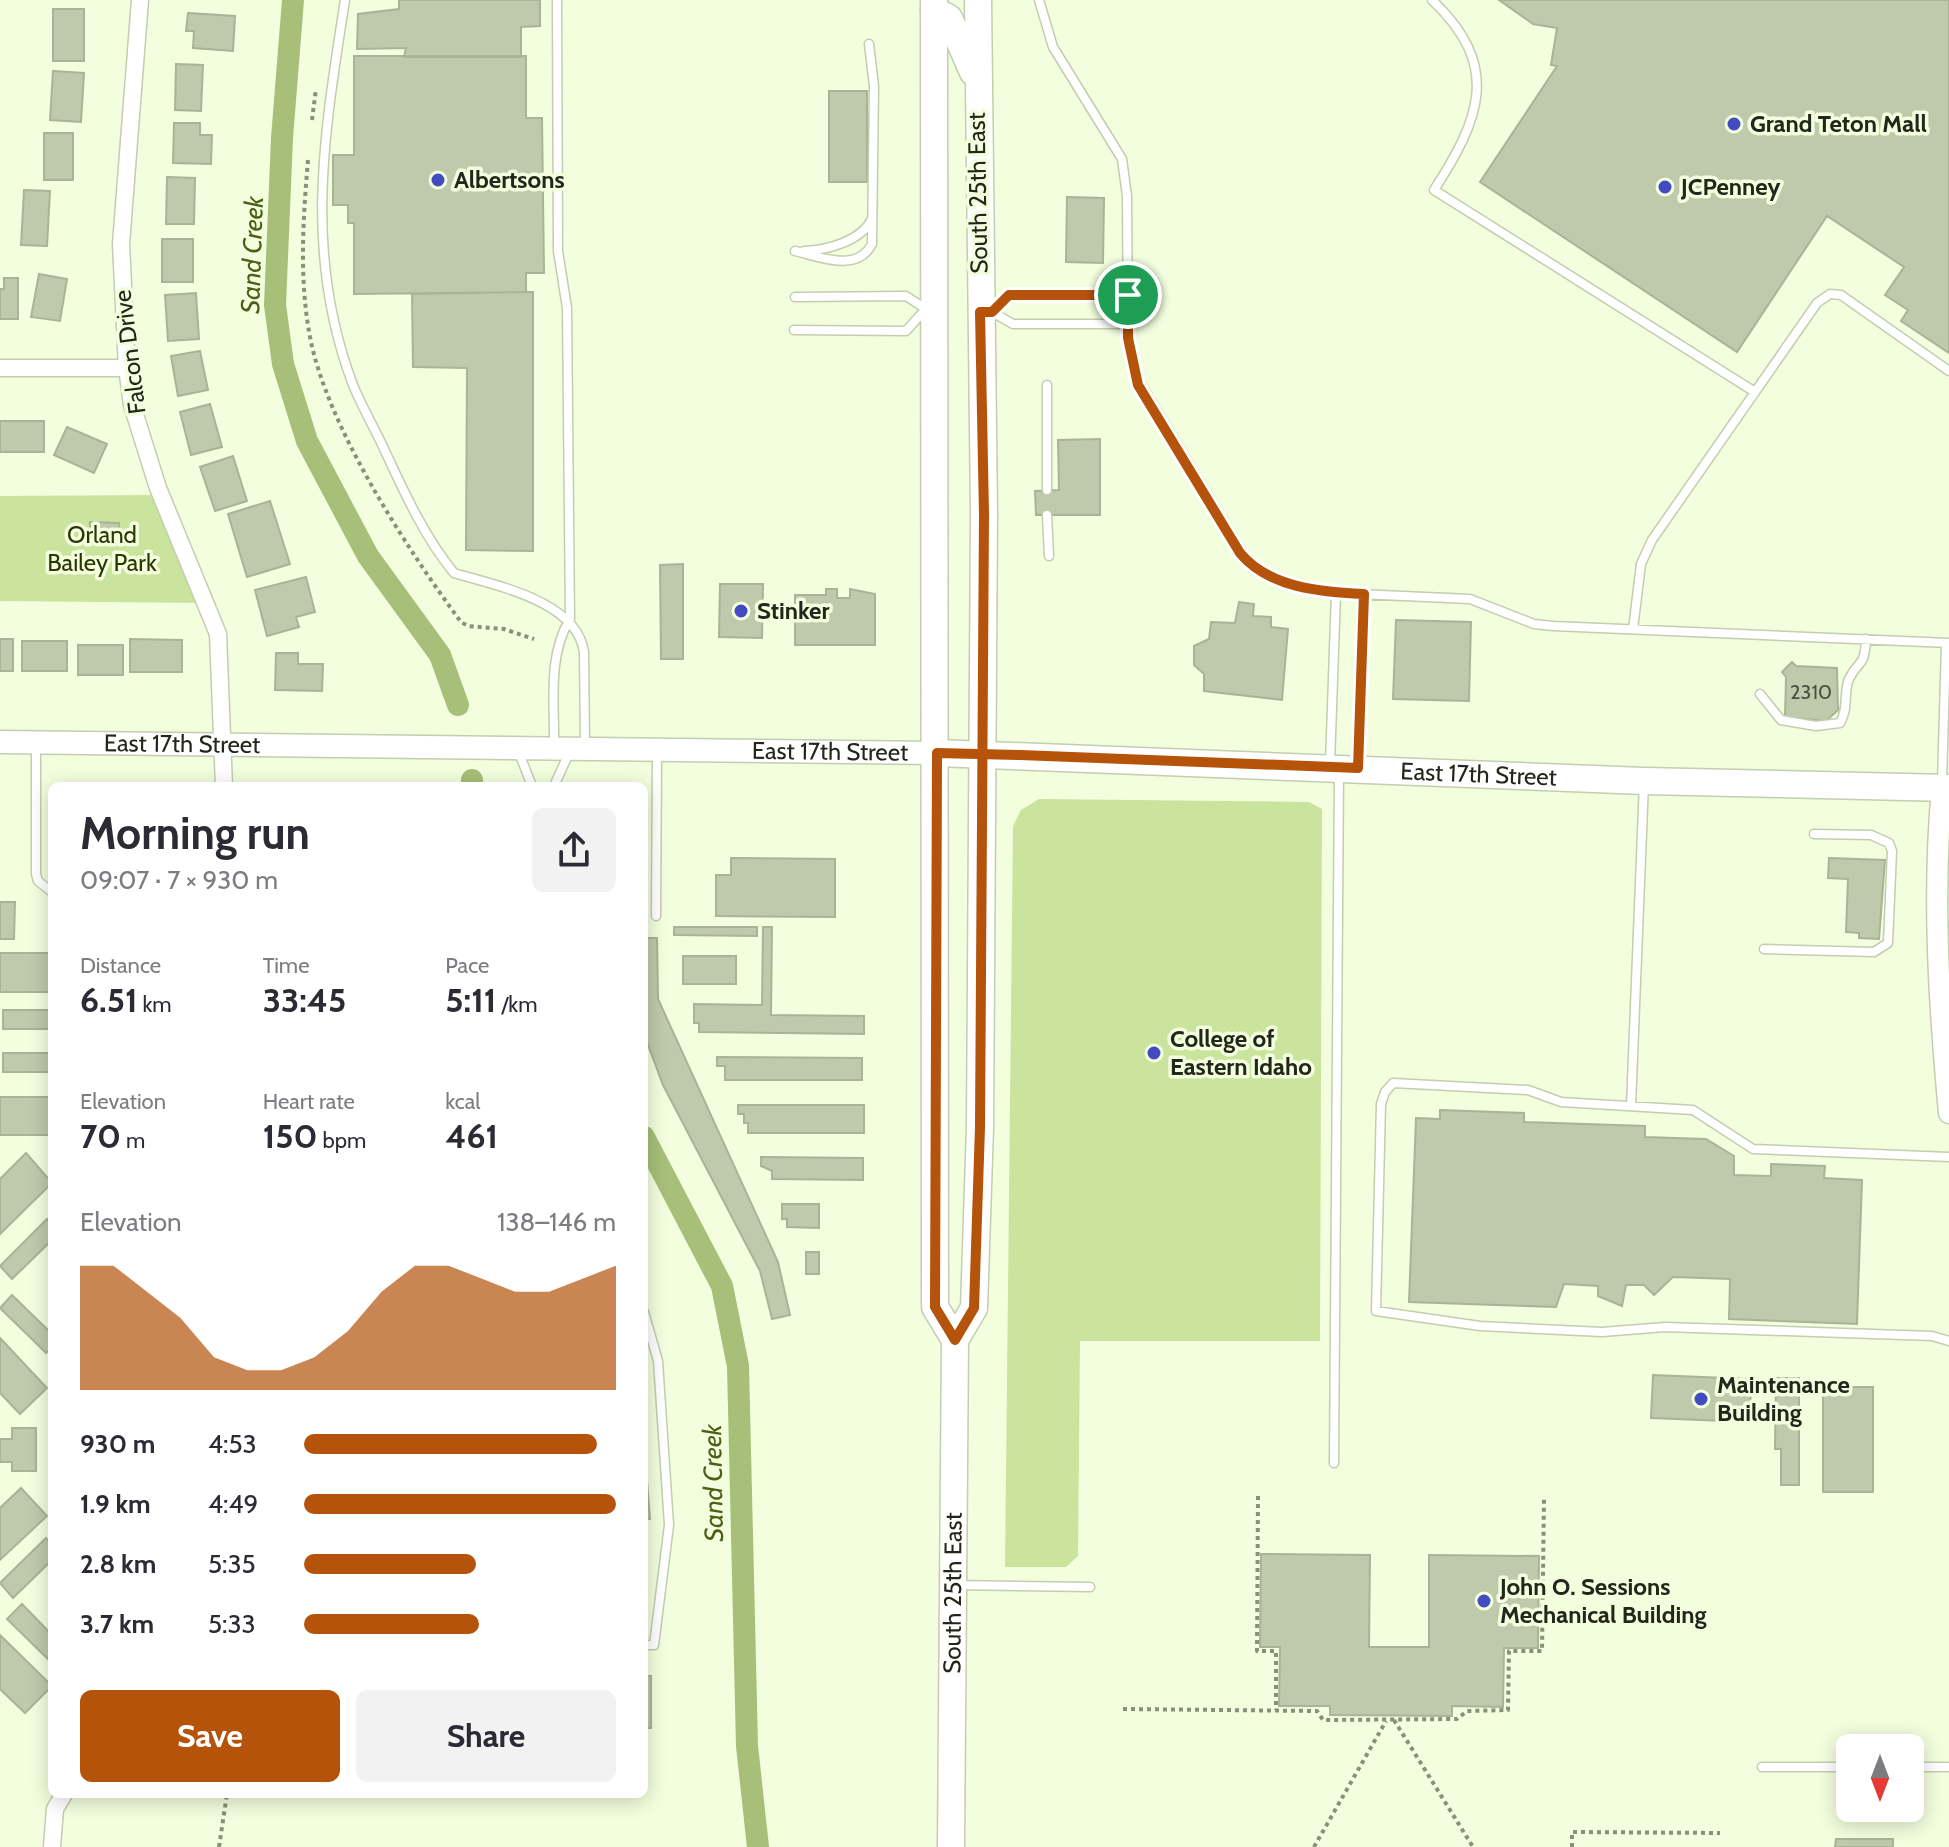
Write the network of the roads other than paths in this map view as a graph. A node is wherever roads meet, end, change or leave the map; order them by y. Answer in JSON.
{"nodes":[{"id":1,"x":140,"y":0,"type":"edge"},
{"id":2,"x":345,"y":0,"type":"edge"},
{"id":3,"x":557,"y":0,"type":"edge"},
{"id":4,"x":978,"y":0,"type":"edge"},
{"id":5,"x":1039,"y":0,"type":"edge"},
{"id":6,"x":1432,"y":0,"type":"edge"},
{"id":7,"x":934,"y":5,"type":"edge"},
{"id":8,"x":869,"y":44,"type":"dead end"},
{"id":9,"x":977,"y":83,"type":"junction"},
{"id":10,"x":874,"y":195,"type":"junction"},
{"id":11,"x":1128,"y":295,"type":"junction"},
{"id":12,"x":795,"y":297,"type":"dead end"},
{"id":13,"x":930,"y":311,"type":"junction"},
{"id":14,"x":986,"y":312,"type":"junction"},
{"id":15,"x":1128,"y":324,"type":"junction"},
{"id":16,"x":794,"y":330,"type":"dead end"},
{"id":17,"x":0,"y":368,"type":"edge"},
{"id":18,"x":127,"y":368,"type":"junction"},
{"id":19,"x":1949,"y":371,"type":"edge"},
{"id":20,"x":1047,"y":385,"type":"dead end"},
{"id":21,"x":1755,"y":392,"type":"junction"},
{"id":22,"x":1047,"y":490,"type":"dead end"},
{"id":23,"x":1047,"y":515,"type":"dead end"},
{"id":24,"x":1049,"y":556,"type":"dead end"},
{"id":25,"x":1336,"y":593,"type":"junction"},
{"id":26,"x":1364,"y":594,"type":"junction"},
{"id":27,"x":570,"y":619,"type":"junction"},
{"id":28,"x":1633,"y":629,"type":"junction"},
{"id":29,"x":1866,"y":639,"type":"junction"},
{"id":30,"x":1948,"y":643,"type":"edge"},
{"id":31,"x":1760,"y":694,"type":"dead end"},
{"id":32,"x":0,"y":742,"type":"edge"},
{"id":33,"x":36,"y":743,"type":"junction"},
{"id":34,"x":224,"y":745,"type":"junction"},
{"id":35,"x":513,"y":747,"type":"junction"},
{"id":36,"x":571,"y":747,"type":"junction"},
{"id":37,"x":657,"y":748,"type":"junction"},
{"id":38,"x":937,"y":753,"type":"junction"},
{"id":39,"x":982,"y":754,"type":"junction"},
{"id":40,"x":1342,"y":767,"type":"junction"},
{"id":41,"x":1644,"y":781,"type":"junction"},
{"id":42,"x":224,"y":782,"type":"edge"},
{"id":43,"x":531,"y":782,"type":"edge"},
{"id":44,"x":556,"y":782,"type":"edge"},
{"id":45,"x":1946,"y":788,"type":"edge"},
{"id":46,"x":1814,"y":834,"type":"dead end"},
{"id":47,"x":48,"y":889,"type":"edge"},
{"id":48,"x":656,"y":916,"type":"dead end"},
{"id":49,"x":1764,"y":949,"type":"dead end"},
{"id":50,"x":1631,"y":1106,"type":"junction"},
{"id":51,"x":1949,"y":1113,"type":"edge"},
{"id":52,"x":1949,"y":1157,"type":"edge"},
{"id":53,"x":648,"y":1326,"type":"edge"},
{"id":54,"x":955,"y":1340,"type":"junction"},
{"id":55,"x":1949,"y":1341,"type":"edge"},
{"id":56,"x":1334,"y":1463,"type":"dead end"},
{"id":57,"x":953,"y":1585,"type":"junction"},
{"id":58,"x":1090,"y":1587,"type":"dead end"},
{"id":59,"x":648,"y":1645,"type":"edge"},
{"id":60,"x":1762,"y":1767,"type":"dead end"},
{"id":61,"x":1836,"y":1767,"type":"edge"},
{"id":62,"x":1924,"y":1767,"type":"edge"},
{"id":63,"x":1949,"y":1767,"type":"edge"},
{"id":64,"x":62,"y":1798,"type":"edge"},
{"id":65,"x":52,"y":1847,"type":"edge"},
{"id":66,"x":951,"y":1847,"type":"edge"}],
"edges":[{"from":1,"to":18,"type":"street","name":"Falcon Drive"},
{"from":2,"to":27,"type":"lane"},
{"from":3,"to":27,"type":"lane"},
{"from":4,"to":9,"type":"main road","name":"South 25th East"},
{"from":5,"to":11,"type":"lane"},
{"from":6,"to":21,"type":"lane"},
{"from":7,"to":9,"type":"main road"},
{"from":7,"to":13,"type":"main road","name":"South 25th East"},
{"from":8,"to":10,"type":"lane"},
{"from":9,"to":14,"type":"main road","name":"South 25th East"},
{"from":10,"to":10,"type":"lane"},
{"from":11,"to":14,"type":"lane"},
{"from":11,"to":15,"type":"lane"},
{"from":12,"to":13,"type":"lane"},
{"from":13,"to":16,"type":"lane"},
{"from":13,"to":38,"type":"main road","name":"South 25th East"},
{"from":14,"to":15,"type":"lane"},
{"from":14,"to":39,"type":"main road","name":"South 25th East"},
{"from":15,"to":25,"type":"lane"},
{"from":17,"to":18,"type":"street"},
{"from":18,"to":34,"type":"street","name":"Falcon Drive"},
{"from":19,"to":21,"type":"lane"},
{"from":20,"to":22,"type":"lane"},
{"from":21,"to":28,"type":"lane"},
{"from":23,"to":24,"type":"lane"},
{"from":25,"to":26,"type":"lane"},
{"from":25,"to":40,"type":"lane"},
{"from":26,"to":28,"type":"lane"},
{"from":26,"to":40,"type":"lane"},
{"from":27,"to":36,"type":"lane"},
{"from":27,"to":36,"type":"lane"},
{"from":28,"to":29,"type":"lane"},
{"from":29,"to":30,"type":"lane"},
{"from":29,"to":31,"type":"lane"},
{"from":30,"to":45,"type":"lane"},
{"from":32,"to":33,"type":"main road","name":"East 17th Street"},
{"from":33,"to":34,"type":"main road","name":"East 17th Street"},
{"from":33,"to":47,"type":"lane"},
{"from":34,"to":35,"type":"main road","name":"East 17th Street"},
{"from":34,"to":42,"type":"street","name":"Falcon Drive"},
{"from":35,"to":36,"type":"main road","name":"East 17th Street"},
{"from":35,"to":43,"type":"lane"},
{"from":36,"to":37,"type":"main road","name":"East 17th Street"},
{"from":36,"to":44,"type":"lane"},
{"from":37,"to":38,"type":"main road","name":"East 17th Street"},
{"from":37,"to":48,"type":"lane"},
{"from":38,"to":39,"type":"main road","name":"East 17th Street"},
{"from":38,"to":54,"type":"main road","name":"South 25th East"},
{"from":39,"to":40,"type":"main road","name":"East 17th Street"},
{"from":39,"to":54,"type":"main road","name":"South 25th East"},
{"from":40,"to":41,"type":"main road","name":"East 17th Street"},
{"from":40,"to":56,"type":"lane"},
{"from":41,"to":45,"type":"main road","name":"East 17th Street"},
{"from":41,"to":50,"type":"lane"},
{"from":45,"to":51,"type":"street"},
{"from":46,"to":49,"type":"lane"},
{"from":50,"to":52,"type":"lane"},
{"from":50,"to":55,"type":"lane"},
{"from":53,"to":59,"type":"lane"},
{"from":54,"to":57,"type":"main road","name":"South 25th East"},
{"from":57,"to":58,"type":"lane"},
{"from":57,"to":66,"type":"main road","name":"South 25th East"},
{"from":60,"to":61,"type":"lane"},
{"from":62,"to":63,"type":"lane"},
{"from":64,"to":65,"type":"street"}]}
